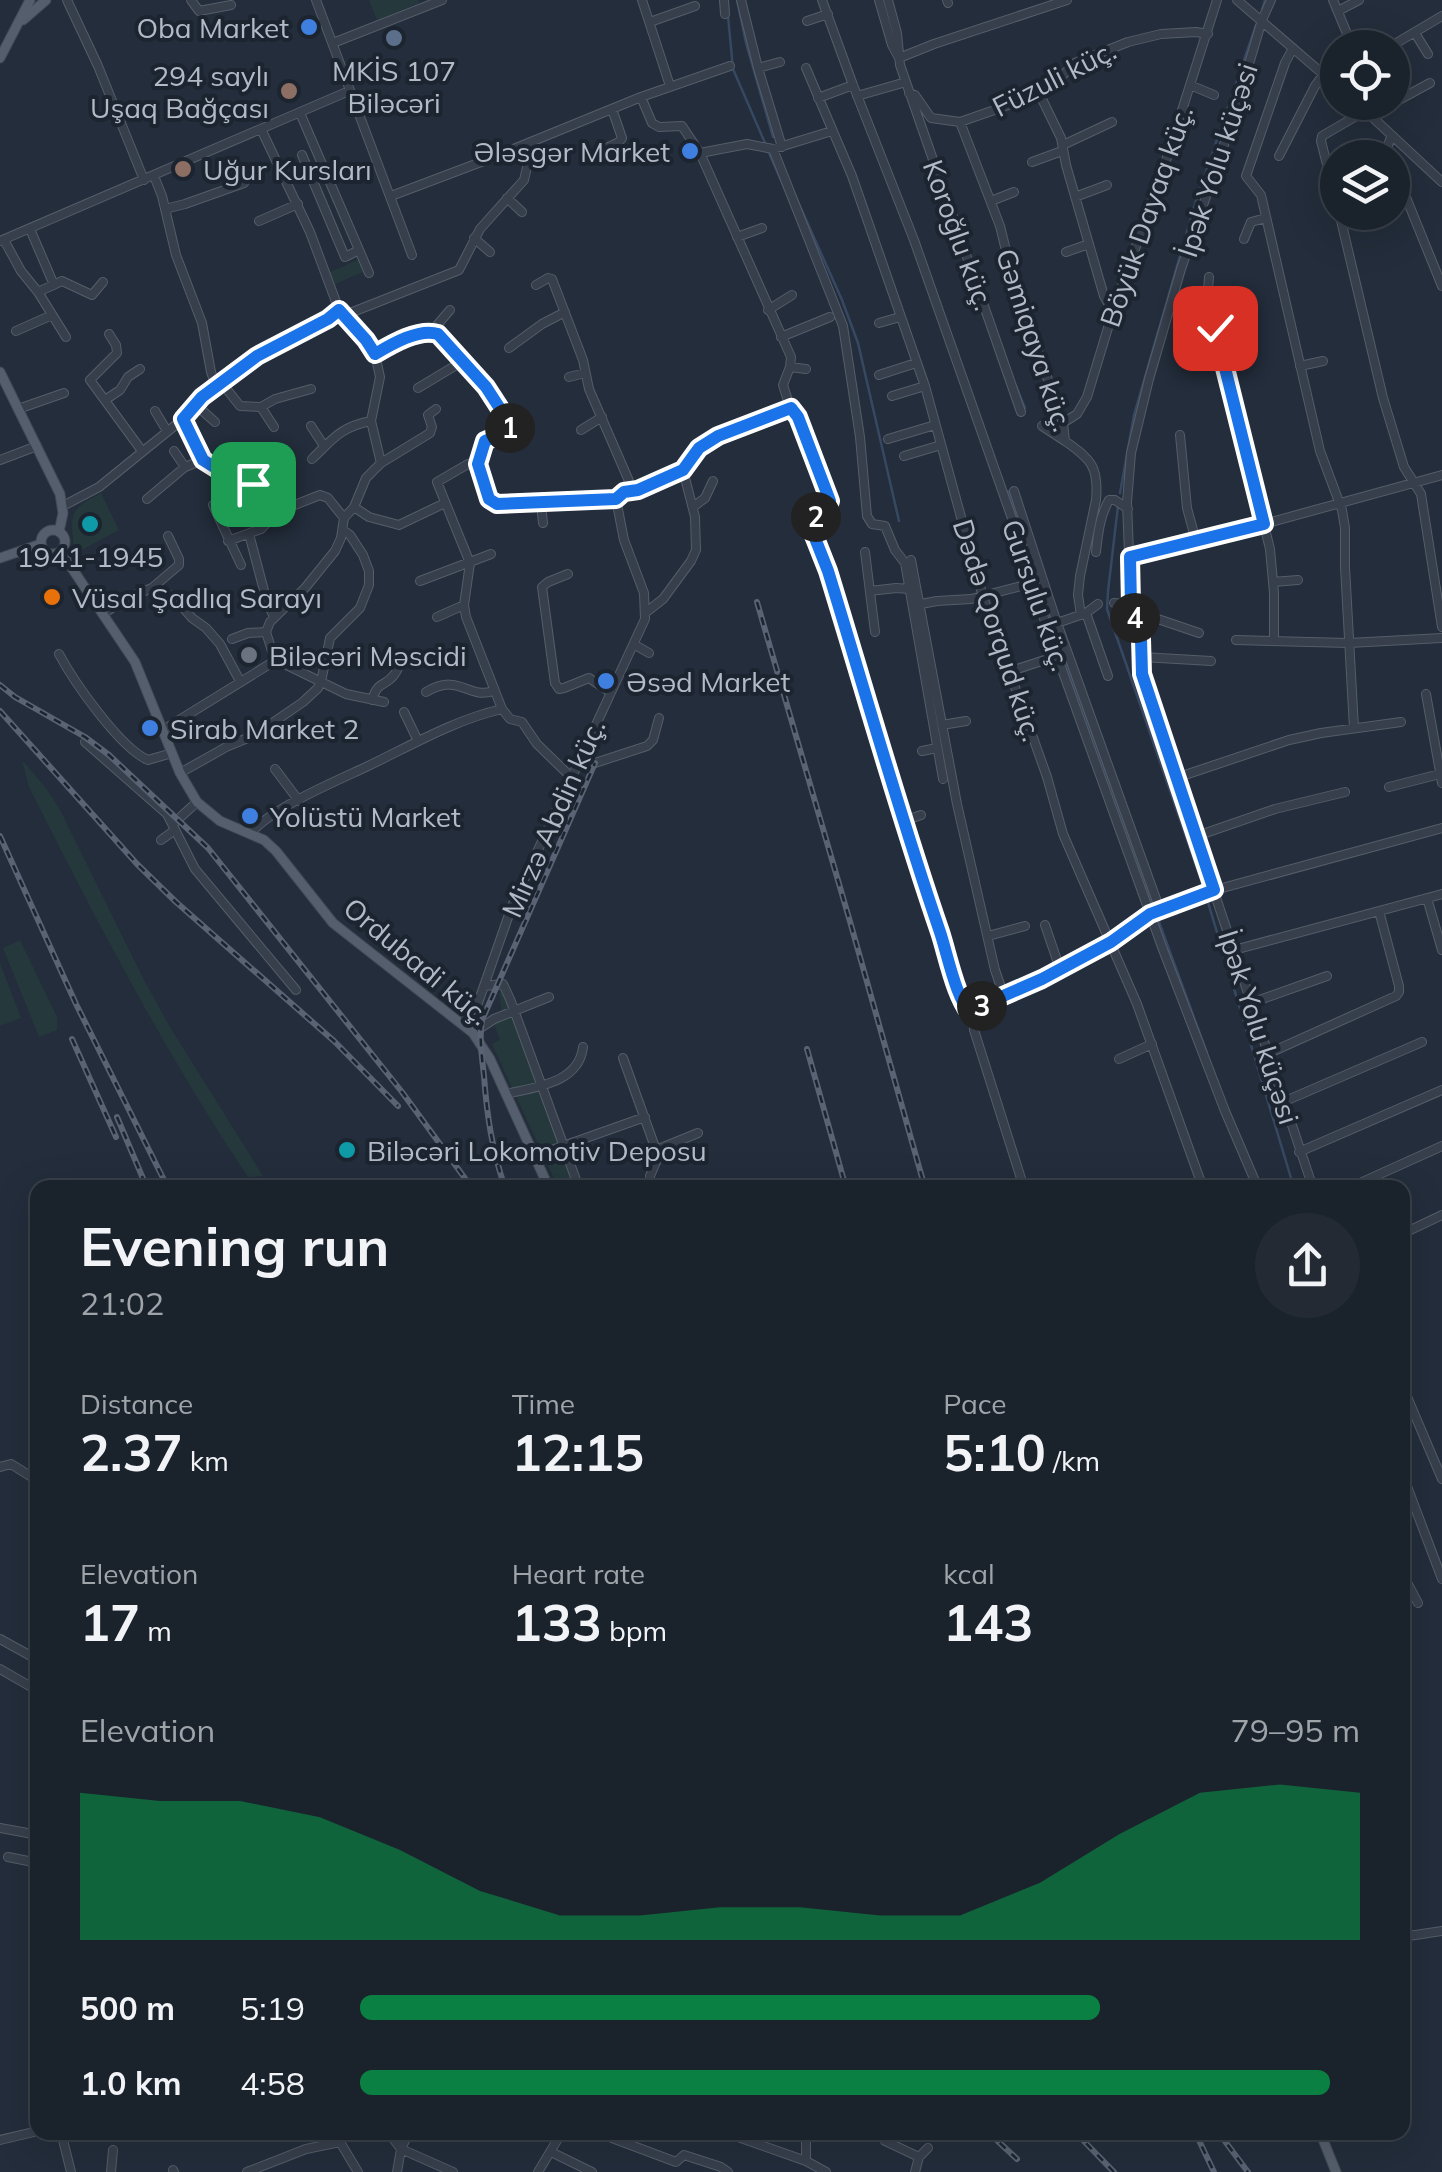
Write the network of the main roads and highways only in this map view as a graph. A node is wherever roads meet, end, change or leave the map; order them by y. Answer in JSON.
{"nodes":[{"id":1,"x":30,"y":0,"type":"edge"},
{"id":2,"x":46,"y":0,"type":"edge"},
{"id":3,"x":18,"y":26,"type":"junction"},
{"id":4,"x":0,"y":58,"type":"edge"},
{"id":5,"x":0,"y":372,"type":"edge"},
{"id":6,"x":59,"y":532,"type":"junction"},
{"id":7,"x":41,"y":544,"type":"junction"},
{"id":8,"x":60,"y":552,"type":"junction"},
{"id":9,"x":0,"y":558,"type":"edge"},
{"id":10,"x":546,"y":1180,"type":"edge"},
{"id":11,"x":1323,"y":2140,"type":"edge"},
{"id":12,"x":1336,"y":2172,"type":"edge"}],
"edges":[{"from":1,"to":3,"type":"main road"},
{"from":2,"to":3,"type":"main road"},
{"from":3,"to":4,"type":"main road"},
{"from":5,"to":6,"type":"main road"},
{"from":6,"to":7,"type":"main road"},
{"from":6,"to":8,"type":"main road"},
{"from":7,"to":8,"type":"main road"},
{"from":7,"to":9,"type":"main road"},
{"from":8,"to":10,"type":"main road","name":"Ordubadi küç."},
{"from":11,"to":12,"type":"main road"}]}
